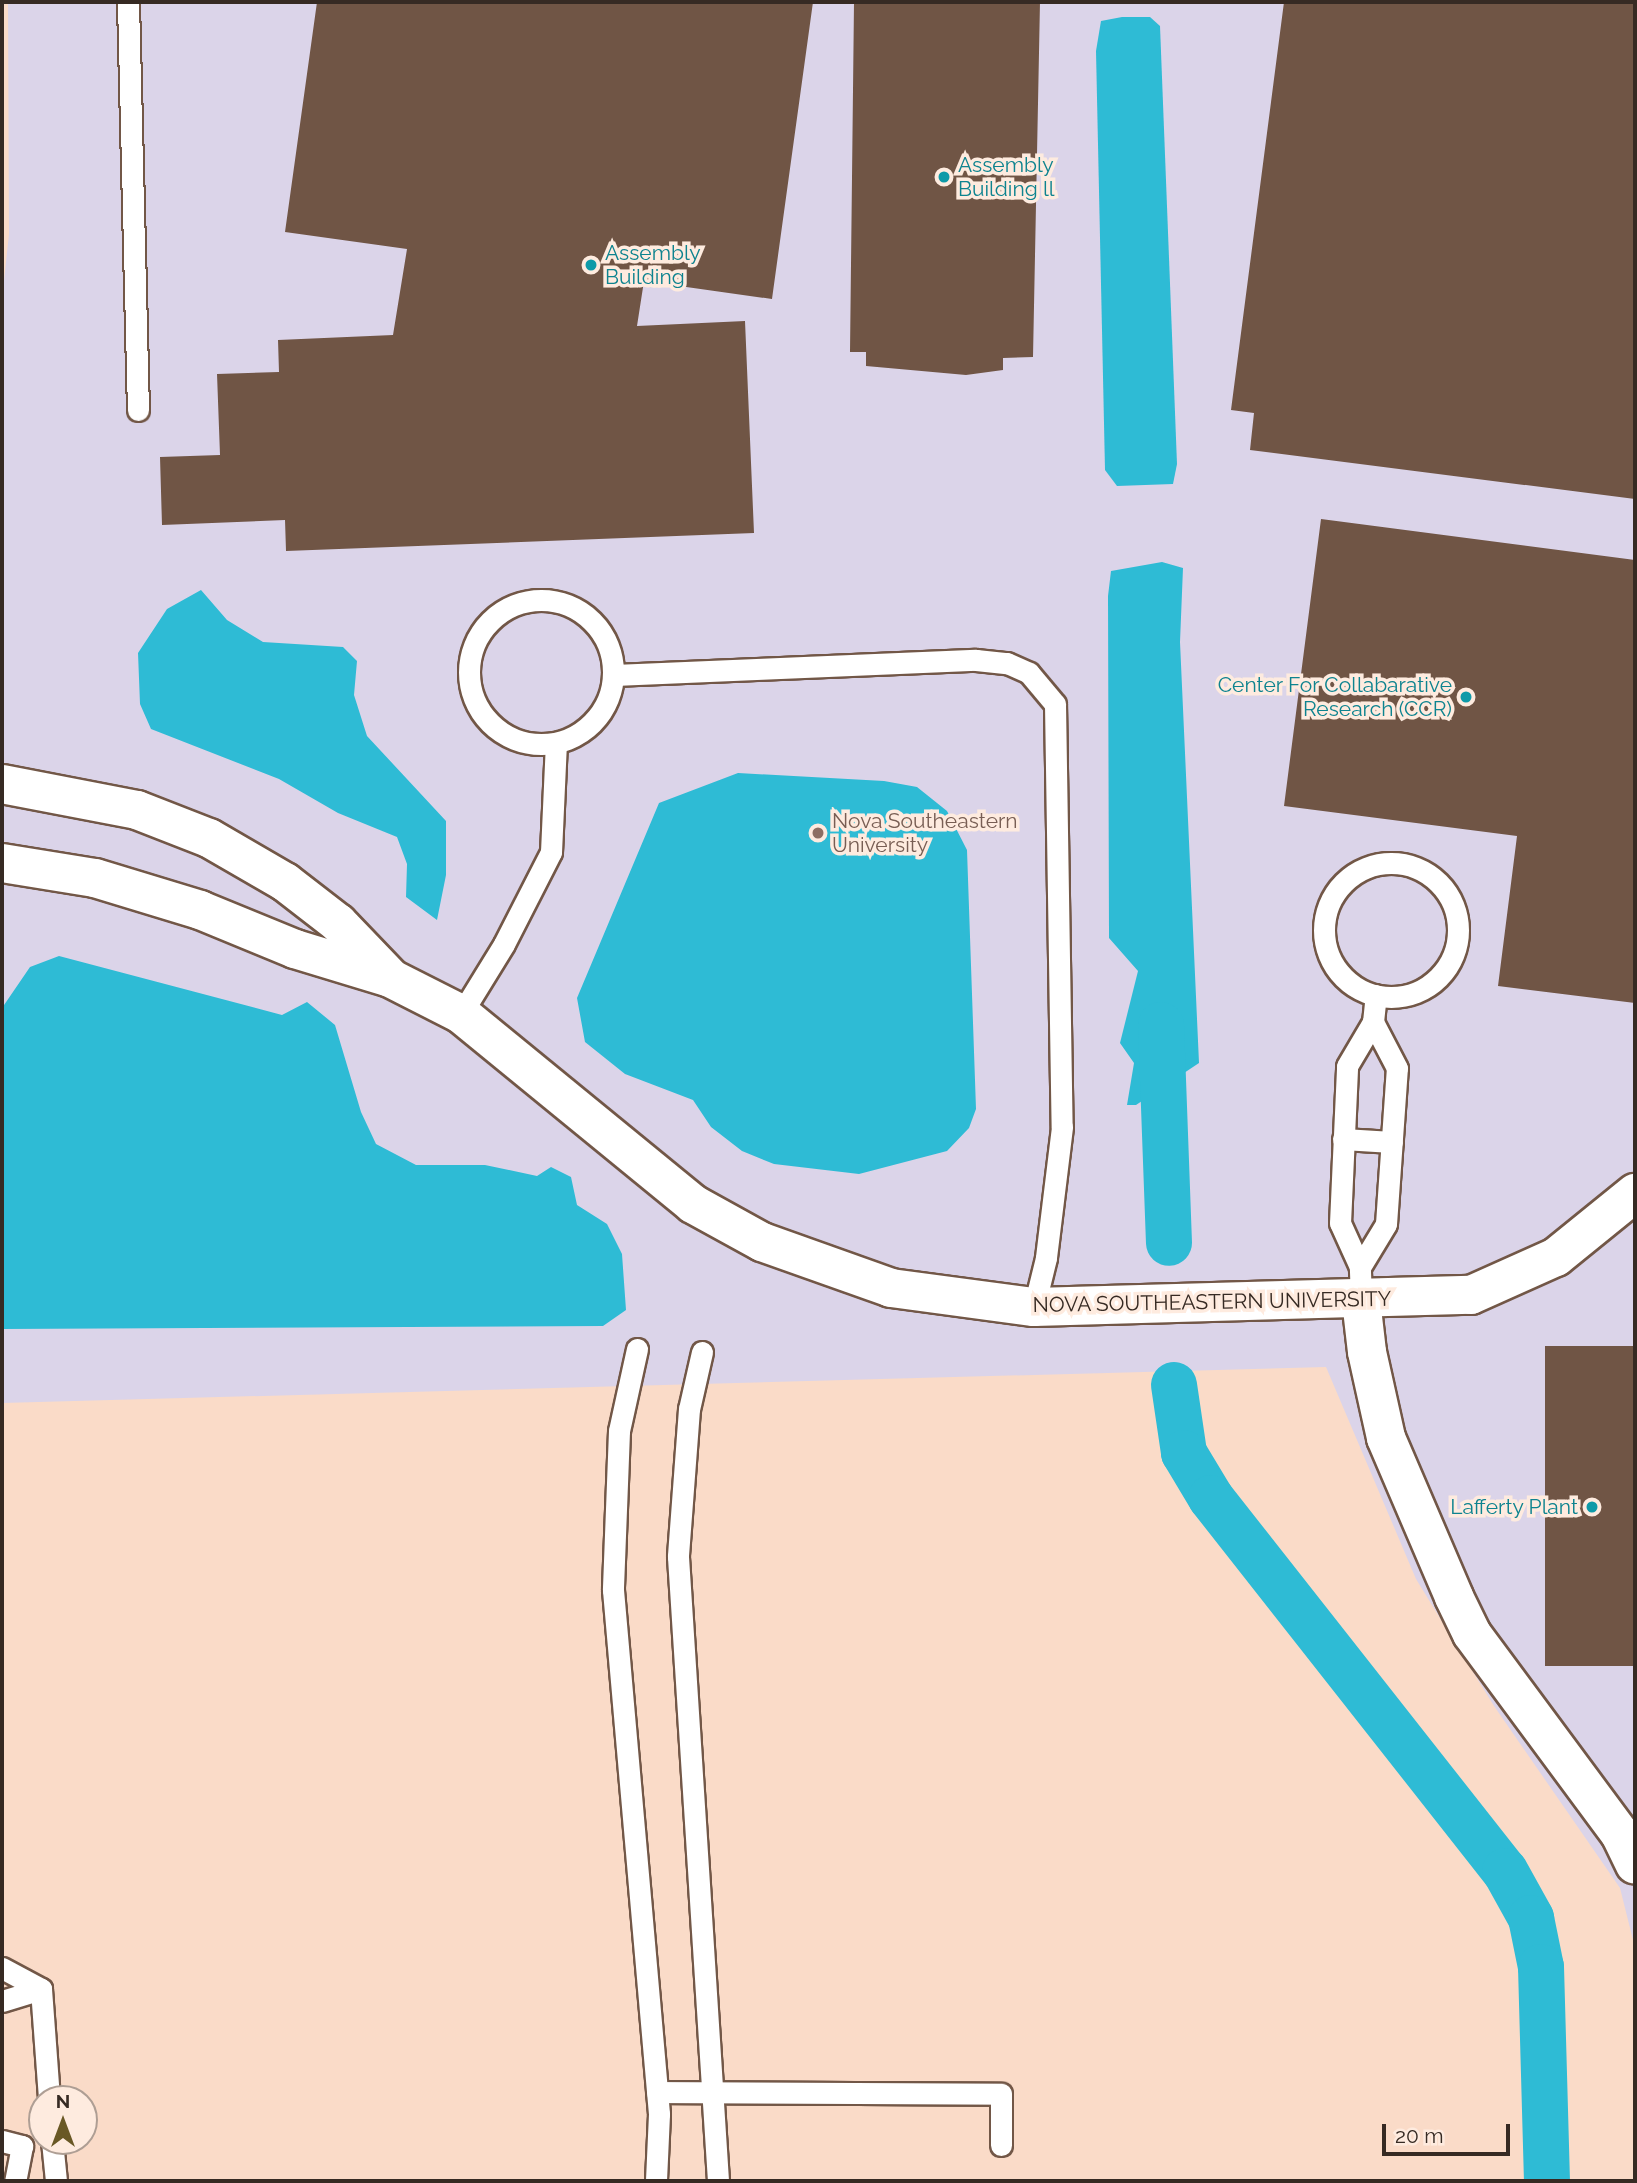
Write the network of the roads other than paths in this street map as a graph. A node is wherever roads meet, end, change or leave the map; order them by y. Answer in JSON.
{"nodes":[{"id":1,"x":128,"y":2,"type":"edge"},
{"id":2,"x":138,"y":410,"type":"dead end"},
{"id":3,"x":614,"y":675,"type":"junction"},
{"id":4,"x":556,"y":743,"type":"junction"},
{"id":5,"x":2,"y":784,"type":"edge"},
{"id":6,"x":2,"y":863,"type":"edge"},
{"id":7,"x":390,"y":978,"type":"junction"},
{"id":8,"x":1376,"y":995,"type":"junction"},
{"id":9,"x":461,"y":1014,"type":"junction"},
{"id":10,"x":1373,"y":1022,"type":"junction"},
{"id":11,"x":1343,"y":1139,"type":"junction"},
{"id":12,"x":1392,"y":1142,"type":"junction"},
{"id":13,"x":1635,"y":1193,"type":"edge"},
{"id":14,"x":1361,"y":1283,"type":"junction"},
{"id":15,"x":1034,"y":1307,"type":"junction"},
{"id":16,"x":637,"y":1349,"type":"dead end"},
{"id":17,"x":702,"y":1352,"type":"dead end"},
{"id":18,"x":1635,"y":1865,"type":"edge"},
{"id":19,"x":2,"y":1968,"type":"edge"},
{"id":20,"x":41,"y":1989,"type":"junction"},
{"id":21,"x":2,"y":2001,"type":"edge"},
{"id":22,"x":47,"y":2085,"type":"edge"},
{"id":23,"x":657,"y":2092,"type":"junction"},
{"id":24,"x":716,"y":2095,"type":"junction"},
{"id":25,"x":2,"y":2141,"type":"edge"},
{"id":26,"x":1001,"y":2145,"type":"dead end"},
{"id":27,"x":53,"y":2155,"type":"edge"},
{"id":28,"x":15,"y":2181,"type":"edge"},
{"id":29,"x":56,"y":2181,"type":"edge"},
{"id":30,"x":656,"y":2181,"type":"edge"},
{"id":31,"x":718,"y":2181,"type":"edge"}],
"edges":[{"from":1,"to":2,"type":"lane"},
{"from":3,"to":4,"type":"lane"},
{"from":3,"to":4,"type":"lane"},
{"from":3,"to":15,"type":"lane"},
{"from":4,"to":9,"type":"lane"},
{"from":5,"to":7,"type":"street","name":"NOVA SOUTHEASTERN UNIVERSITY"},
{"from":6,"to":7,"type":"street","name":"NOVA SOUTHEASTERN UNIVERSITY"},
{"from":7,"to":9,"type":"street","name":"NOVA SOUTHEASTERN UNIVERSITY"},
{"from":8,"to":8,"type":"lane"},
{"from":8,"to":10,"type":"lane"},
{"from":9,"to":15,"type":"street","name":"NOVA SOUTHEASTERN UNIVERSITY"},
{"from":10,"to":11,"type":"lane"},
{"from":10,"to":12,"type":"lane"},
{"from":11,"to":12,"type":"lane"},
{"from":11,"to":14,"type":"lane"},
{"from":12,"to":14,"type":"lane"},
{"from":13,"to":14,"type":"street","name":"NOVA SOUTHEASTERN UNIVERSITY"},
{"from":14,"to":15,"type":"street","name":"NOVA SOUTHEASTERN UNIVERSITY"},
{"from":14,"to":18,"type":"street"},
{"from":16,"to":23,"type":"lane"},
{"from":17,"to":24,"type":"lane"},
{"from":19,"to":20,"type":"lane"},
{"from":20,"to":21,"type":"lane"},
{"from":20,"to":22,"type":"lane"},
{"from":23,"to":24,"type":"lane"},
{"from":23,"to":30,"type":"lane"},
{"from":24,"to":26,"type":"lane"},
{"from":24,"to":31,"type":"lane"},
{"from":25,"to":28,"type":"lane"},
{"from":27,"to":29,"type":"lane"}]}
